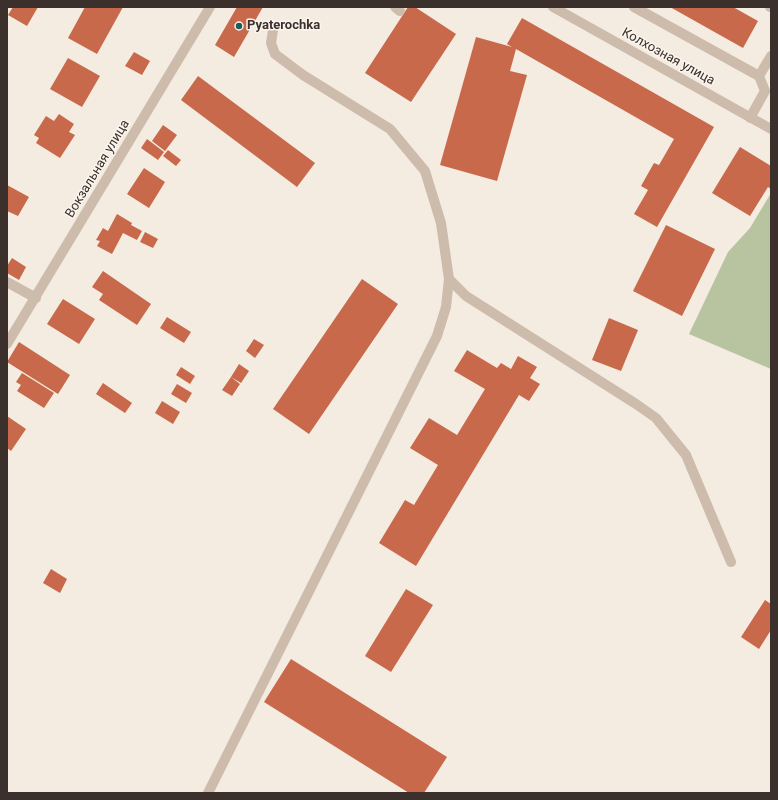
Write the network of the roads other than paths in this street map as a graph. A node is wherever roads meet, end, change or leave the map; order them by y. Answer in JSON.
{"nodes":[{"id":1,"x":210,"y":7,"type":"edge"},
{"id":2,"x":553,"y":7,"type":"edge"},
{"id":3,"x":634,"y":7,"type":"edge"},
{"id":4,"x":273,"y":30,"type":"dead end"},
{"id":5,"x":771,"y":56,"type":"edge"},
{"id":6,"x":759,"y":76,"type":"junction"},
{"id":7,"x":750,"y":118,"type":"junction"},
{"id":8,"x":771,"y":129,"type":"edge"},
{"id":9,"x":449,"y":280,"type":"junction"},
{"id":10,"x":7,"y":282,"type":"edge"},
{"id":11,"x":36,"y":298,"type":"junction"},
{"id":12,"x":7,"y":344,"type":"edge"},
{"id":13,"x":730,"y":562,"type":"dead end"},
{"id":14,"x":208,"y":793,"type":"edge"}],
"edges":[{"from":1,"to":11,"type":"street","name":"Вокзальная улица"},
{"from":2,"to":7,"type":"street","name":"Колхозная улица"},
{"from":3,"to":6,"type":"street"},
{"from":4,"to":9,"type":"street"},
{"from":5,"to":6,"type":"street"},
{"from":6,"to":7,"type":"street"},
{"from":7,"to":8,"type":"street","name":"Колхозная улица"},
{"from":9,"to":13,"type":"street"},
{"from":9,"to":14,"type":"street"},
{"from":10,"to":11,"type":"street"},
{"from":11,"to":12,"type":"street","name":"Вокзальная улица"}]}
